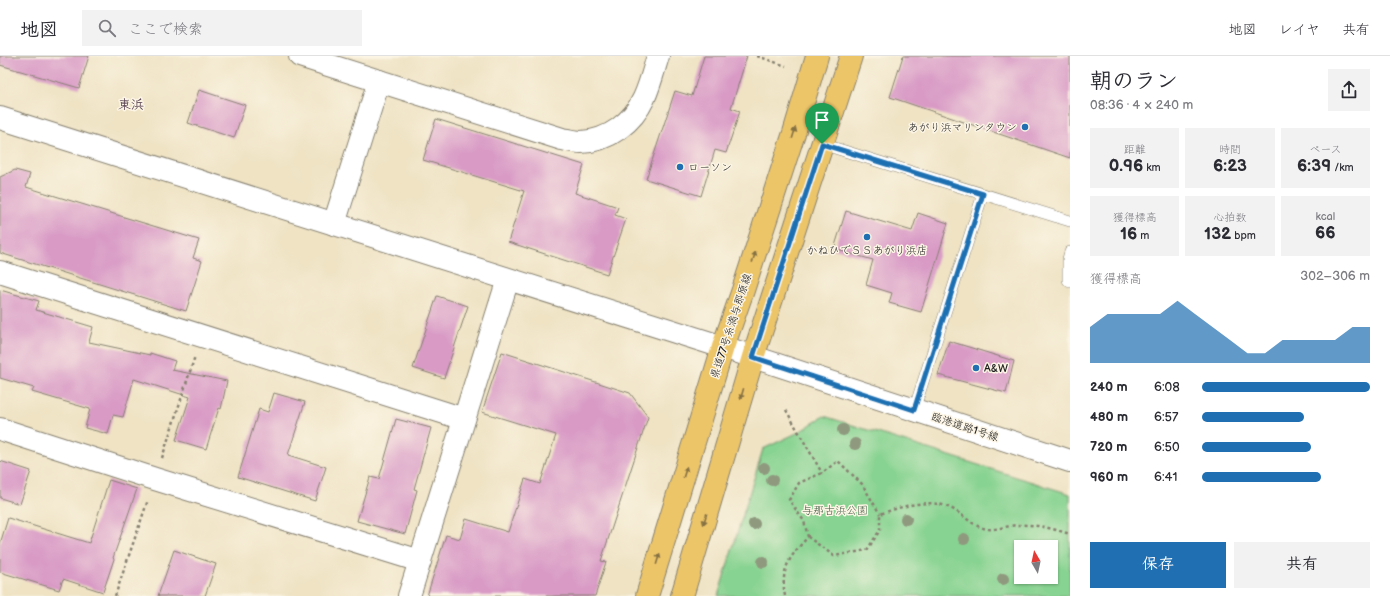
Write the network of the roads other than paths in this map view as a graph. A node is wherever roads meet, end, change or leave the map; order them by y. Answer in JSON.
{"nodes":[{"id":1,"x":300,"y":56,"type":"edge"},
{"id":2,"x":658,"y":56,"type":"edge"},
{"id":3,"x":817,"y":56,"type":"edge"},
{"id":4,"x":851,"y":56,"type":"edge"},
{"id":5,"x":379,"y":81,"type":"junction"},
{"id":6,"x":0,"y":118,"type":"edge"},
{"id":7,"x":822,"y":144,"type":"junction"},
{"id":8,"x":983,"y":194,"type":"junction"},
{"id":9,"x":1070,"y":221,"type":"edge"},
{"id":10,"x":334,"y":224,"type":"junction"},
{"id":11,"x":1070,"y":252,"type":"edge"},
{"id":12,"x":0,"y":272,"type":"edge"},
{"id":13,"x":508,"y":279,"type":"junction"},
{"id":14,"x":1070,"y":282,"type":"edge"},
{"id":15,"x":723,"y":347,"type":"junction"},
{"id":16,"x":753,"y":357,"type":"junction"},
{"id":17,"x":914,"y":410,"type":"junction"},
{"id":18,"x":464,"y":419,"type":"junction"},
{"id":19,"x":0,"y":429,"type":"edge"},
{"id":20,"x":1070,"y":461,"type":"edge"},
{"id":21,"x":420,"y":561,"type":"junction"},
{"id":22,"x":410,"y":596,"type":"edge"},
{"id":23,"x":647,"y":596,"type":"edge"},
{"id":24,"x":682,"y":596,"type":"edge"}],
"edges":[{"from":1,"to":5,"type":"street"},
{"from":2,"to":5,"type":"street"},
{"from":15,"to":3,"type":"main road","name":"県道77号糸満与那原線","one_way":true},
{"from":4,"to":7,"type":"main road"},
{"from":5,"to":10,"type":"street"},
{"from":6,"to":10,"type":"street","name":"臨港道路1号線"},
{"from":7,"to":8,"type":"lane"},
{"from":7,"to":16,"type":"main road"},
{"from":8,"to":9,"type":"lane"},
{"from":8,"to":17,"type":"lane"},
{"from":10,"to":13,"type":"street","name":"臨港道路1号線"},
{"from":11,"to":14,"type":"lane"},
{"from":12,"to":18,"type":"street"},
{"from":13,"to":15,"type":"street","name":"臨港道路1号線"},
{"from":13,"to":18,"type":"street"},
{"from":15,"to":16,"type":"street","name":"臨港道路1号線"},
{"from":23,"to":15,"type":"main road","name":"県道77号糸満与那原線","one_way":true},
{"from":16,"to":17,"type":"street","name":"臨港道路1号線"},
{"from":16,"to":24,"type":"main road","one_way":true},
{"from":17,"to":20,"type":"street","name":"臨港道路1号線"},
{"from":18,"to":21,"type":"street"},
{"from":19,"to":21,"type":"street"},
{"from":21,"to":22,"type":"street"}]}
